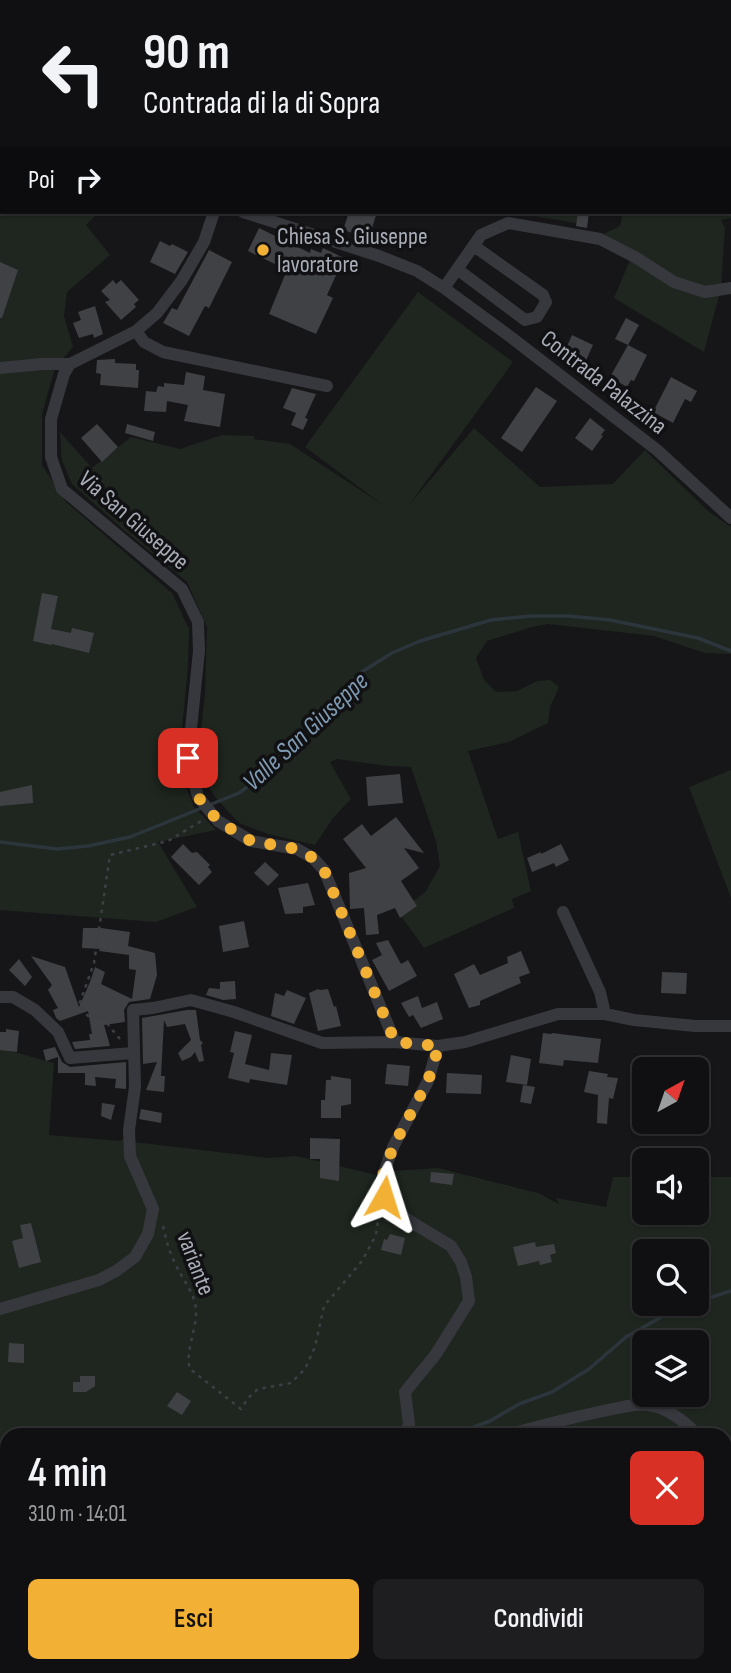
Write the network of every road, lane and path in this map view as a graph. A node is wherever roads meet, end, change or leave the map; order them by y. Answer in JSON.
{"nodes":[{"id":1,"x":213,"y":214,"type":"edge"},
{"id":2,"x":249,"y":214,"type":"edge"},
{"id":3,"x":474,"y":246,"type":"junction"},
{"id":4,"x":457,"y":269,"type":"junction"},
{"id":5,"x":444,"y":288,"type":"junction"},
{"id":6,"x":731,"y":288,"type":"edge"},
{"id":7,"x":136,"y":331,"type":"junction"},
{"id":8,"x":70,"y":364,"type":"junction"},
{"id":9,"x":0,"y":368,"type":"edge"},
{"id":10,"x":327,"y":386,"type":"dead end"},
{"id":11,"x":731,"y":518,"type":"edge"},
{"id":12,"x":211,"y":814,"type":"junction"},
{"id":13,"x":563,"y":912,"type":"dead end"},
{"id":14,"x":0,"y":997,"type":"edge"},
{"id":15,"x":605,"y":1014,"type":"junction"},
{"id":16,"x":731,"y":1026,"type":"edge"},
{"id":17,"x":395,"y":1042,"type":"junction"},
{"id":18,"x":439,"y":1046,"type":"junction"},
{"id":19,"x":133,"y":1053,"type":"junction"},
{"id":20,"x":384,"y":1197,"type":"junction"},
{"id":21,"x":153,"y":1209,"type":"junction"},
{"id":22,"x":0,"y":1310,"type":"edge"},
{"id":23,"x":407,"y":1428,"type":"edge"},
{"id":24,"x":531,"y":1428,"type":"edge"},
{"id":25,"x":691,"y":1428,"type":"edge"}],
"edges":[{"from":1,"to":7,"type":"street"},
{"from":2,"to":5,"type":"street","name":"Contrada Palazzina"},
{"from":3,"to":4,"type":"street"},
{"from":3,"to":4,"type":"street"},
{"from":3,"to":6,"type":"street"},
{"from":4,"to":5,"type":"street"},
{"from":5,"to":11,"type":"street","name":"Contrada Palazzina"},
{"from":7,"to":8,"type":"street"},
{"from":7,"to":10,"type":"street"},
{"from":8,"to":9,"type":"street"},
{"from":8,"to":12,"type":"street","name":"Via San Giuseppe"},
{"from":12,"to":17,"type":"street","name":"Via San Giuseppe"},
{"from":12,"to":19,"type":"path"},
{"from":13,"to":15,"type":"street"},
{"from":14,"to":19,"type":"street"},
{"from":15,"to":16,"type":"street"},
{"from":15,"to":18,"type":"street"},
{"from":17,"to":18,"type":"street"},
{"from":17,"to":19,"type":"street"},
{"from":18,"to":20,"type":"street"},
{"from":19,"to":21,"type":"street"},
{"from":20,"to":21,"type":"path","name":"variante"},
{"from":20,"to":23,"type":"street"},
{"from":21,"to":22,"type":"street"},
{"from":24,"to":25,"type":"street"}]}
